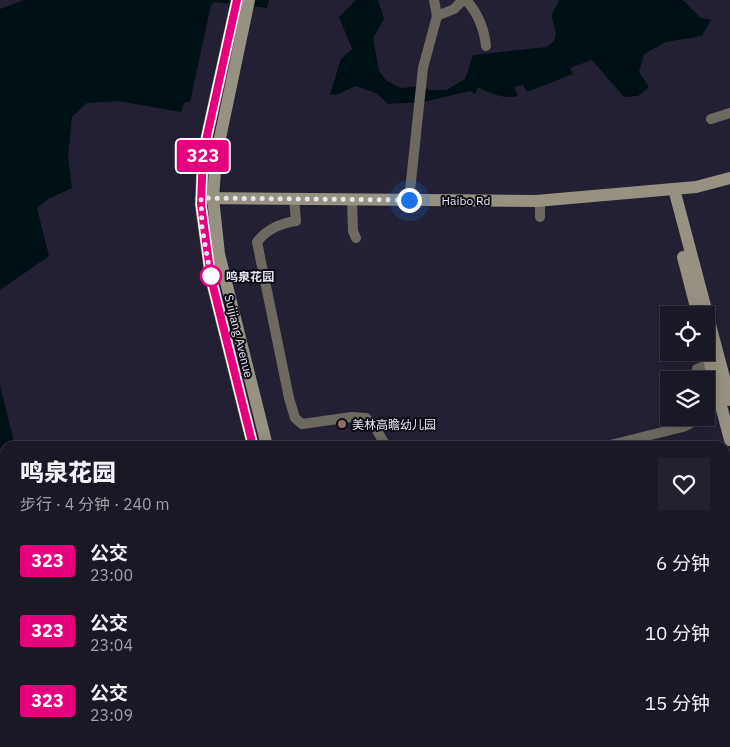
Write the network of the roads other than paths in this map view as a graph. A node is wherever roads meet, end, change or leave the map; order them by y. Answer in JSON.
{"nodes":[{"id":1,"x":237,"y":0,"type":"edge"},
{"id":2,"x":249,"y":0,"type":"edge"},
{"id":3,"x":434,"y":0,"type":"edge"},
{"id":4,"x":464,"y":0,"type":"edge"},
{"id":5,"x":437,"y":16,"type":"junction"},
{"id":6,"x":239,"y":17,"type":"junction"},
{"id":7,"x":486,"y":46,"type":"dead end"},
{"id":8,"x":730,"y":113,"type":"edge"},
{"id":9,"x":711,"y":119,"type":"dead end"},
{"id":10,"x":730,"y":178,"type":"edge"},
{"id":11,"x":670,"y":189,"type":"junction"},
{"id":12,"x":207,"y":198,"type":"junction"},
{"id":13,"x":294,"y":198,"type":"junction"},
{"id":14,"x":352,"y":199,"type":"junction"},
{"id":15,"x":409,"y":200,"type":"junction"},
{"id":16,"x":540,"y":200,"type":"junction"},
{"id":17,"x":540,"y":218,"type":"dead end"},
{"id":18,"x":356,"y":238,"type":"dead end"},
{"id":19,"x":696,"y":306,"type":"edge"},
{"id":20,"x":715,"y":362,"type":"junction"},
{"id":21,"x":697,"y":371,"type":"edge"},
{"id":22,"x":730,"y":400,"type":"edge"},
{"id":23,"x":685,"y":426,"type":"edge"},
{"id":24,"x":730,"y":440,"type":"edge"},
{"id":25,"x":253,"y":441,"type":"edge"},
{"id":26,"x":266,"y":441,"type":"edge"},
{"id":27,"x":383,"y":441,"type":"edge"},
{"id":28,"x":626,"y":441,"type":"edge"}],
"edges":[{"from":1,"to":6,"type":"street"},
{"from":2,"to":6,"type":"street"},
{"from":3,"to":5,"type":"street"},
{"from":4,"to":5,"type":"street"},
{"from":4,"to":7,"type":"street"},
{"from":5,"to":15,"type":"street"},
{"from":6,"to":12,"type":"street","name":"Suijiang Avenue"},
{"from":8,"to":9,"type":"street"},
{"from":10,"to":11,"type":"street","name":"Haibo Rd"},
{"from":11,"to":16,"type":"street","name":"Haibo Rd"},
{"from":11,"to":19,"type":"street"},
{"from":11,"to":20,"type":"street"},
{"from":12,"to":13,"type":"street","name":"Haibo Rd"},
{"from":12,"to":25,"type":"street","name":"Suijiang Avenue"},
{"from":12,"to":26,"type":"street","name":"Suijiang Avenue"},
{"from":13,"to":14,"type":"street","name":"Haibo Rd"},
{"from":13,"to":27,"type":"street"},
{"from":14,"to":15,"type":"street","name":"Haibo Rd"},
{"from":14,"to":18,"type":"street"},
{"from":15,"to":16,"type":"street","name":"Haibo Rd"},
{"from":16,"to":17,"type":"street"},
{"from":20,"to":21,"type":"street"},
{"from":20,"to":22,"type":"street"},
{"from":20,"to":24,"type":"street"},
{"from":23,"to":28,"type":"street"}]}
